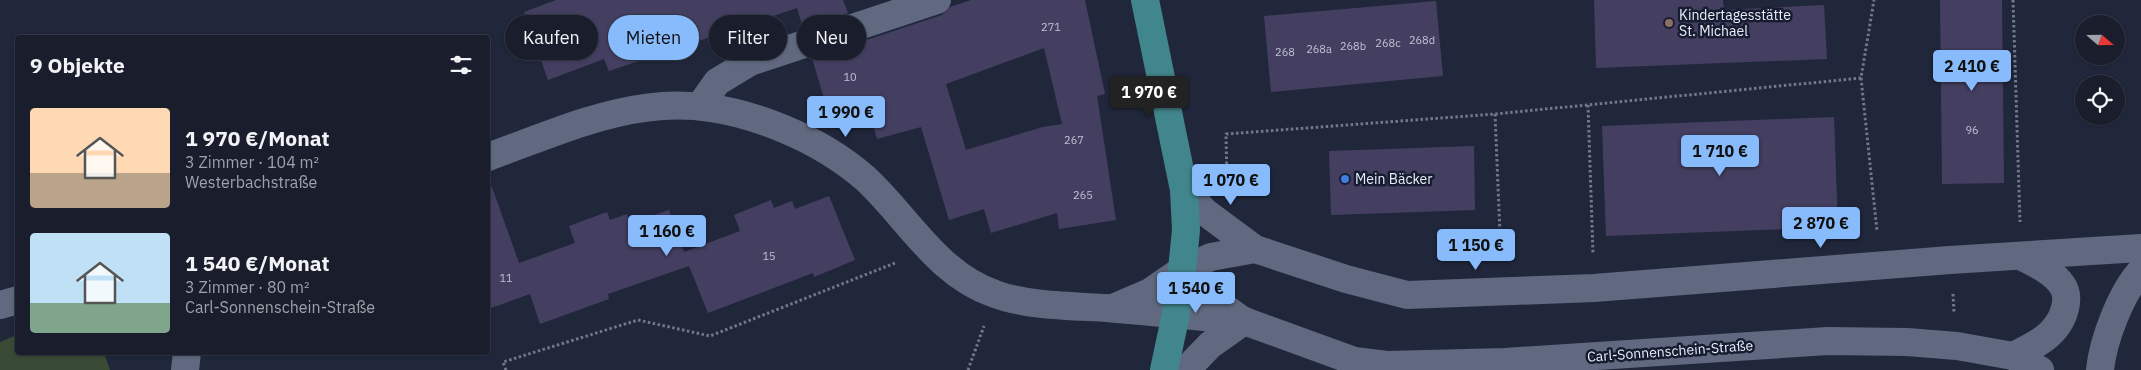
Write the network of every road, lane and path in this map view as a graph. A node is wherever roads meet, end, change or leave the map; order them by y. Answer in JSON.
{"nodes":[{"id":1,"x":937,"y":0,"type":"edge"},
{"id":2,"x":1144,"y":0,"type":"edge"},
{"id":3,"x":1874,"y":0,"type":"edge"},
{"id":4,"x":2013,"y":0,"type":"edge"},
{"id":5,"x":1861,"y":78,"type":"junction"},
{"id":6,"x":1588,"y":105,"type":"junction"},
{"id":7,"x":700,"y":106,"type":"junction"},
{"id":8,"x":1495,"y":114,"type":"junction"},
{"id":9,"x":490,"y":156,"type":"edge"},
{"id":10,"x":1184,"y":190,"type":"junction"},
{"id":11,"x":1255,"y":248,"type":"junction"},
{"id":12,"x":2141,"y":248,"type":"edge"},
{"id":13,"x":928,"y":250,"type":"junction"},
{"id":14,"x":2021,"y":256,"type":"junction"},
{"id":15,"x":1950,"y":260,"type":"junction"},
{"id":16,"x":1880,"y":266,"type":"junction"},
{"id":17,"x":1182,"y":270,"type":"junction"},
{"id":18,"x":2141,"y":271,"type":"edge"},
{"id":19,"x":1594,"y":288,"type":"junction"},
{"id":20,"x":1502,"y":291,"type":"junction"},
{"id":21,"x":995,"y":294,"type":"junction"},
{"id":22,"x":15,"y":301,"type":"edge"},
{"id":23,"x":0,"y":304,"type":"edge"},
{"id":24,"x":1110,"y":309,"type":"junction"},
{"id":25,"x":1176,"y":314,"type":"junction"},
{"id":26,"x":1244,"y":321,"type":"junction"},
{"id":27,"x":1957,"y":346,"type":"junction"},
{"id":28,"x":187,"y":355,"type":"edge"},
{"id":29,"x":2013,"y":356,"type":"junction"},
{"id":30,"x":1358,"y":365,"type":"edge"},
{"id":31,"x":1499,"y":366,"type":"edge"},
{"id":32,"x":186,"y":370,"type":"edge"},
{"id":33,"x":506,"y":370,"type":"edge"},
{"id":34,"x":968,"y":370,"type":"edge"},
{"id":35,"x":1164,"y":370,"type":"edge"},
{"id":36,"x":1186,"y":370,"type":"edge"},
{"id":37,"x":2040,"y":370,"type":"edge"},
{"id":38,"x":2100,"y":370,"type":"edge"}],
"edges":[{"from":1,"to":7,"type":"street"},
{"from":2,"to":10,"type":"main road"},
{"from":3,"to":5,"type":"path"},
{"from":4,"to":14,"type":"path"},
{"from":5,"to":6,"type":"path"},
{"from":5,"to":16,"type":"path"},
{"from":6,"to":8,"type":"path"},
{"from":6,"to":19,"type":"path"},
{"from":7,"to":9,"type":"street","name":"Carl-Sonnenschein-Straße"},
{"from":7,"to":13,"type":"street","name":"Carl-Sonnenschein-Straße"},
{"from":8,"to":10,"type":"path"},
{"from":8,"to":20,"type":"path"},
{"from":10,"to":11,"type":"street"},
{"from":10,"to":17,"type":"main road"},
{"from":11,"to":17,"type":"street"},
{"from":11,"to":20,"type":"street"},
{"from":12,"to":14,"type":"street"},
{"from":13,"to":21,"type":"street","name":"Carl-Sonnenschein-Straße"},
{"from":13,"to":33,"type":"path"},
{"from":14,"to":15,"type":"street"},
{"from":14,"to":29,"type":"street"},
{"from":15,"to":16,"type":"street"},
{"from":15,"to":27,"type":"path"},
{"from":16,"to":19,"type":"street"},
{"from":17,"to":24,"type":"street"},
{"from":17,"to":25,"type":"main road"},
{"from":17,"to":26,"type":"street","name":"Carl-Sonnenschein-Straße"},
{"from":18,"to":38,"type":"street"},
{"from":19,"to":20,"type":"street"},
{"from":21,"to":24,"type":"street","name":"Carl-Sonnenschein-Straße"},
{"from":21,"to":34,"type":"path"},
{"from":22,"to":23,"type":"street"},
{"from":24,"to":25,"type":"street","name":"Carl-Sonnenschein-Straße"},
{"from":25,"to":26,"type":"street","name":"Carl-Sonnenschein-Straße"},
{"from":25,"to":35,"type":"main road"},
{"from":26,"to":30,"type":"street","name":"Carl-Sonnenschein-Straße"},
{"from":26,"to":36,"type":"street"},
{"from":27,"to":29,"type":"street","name":"Carl-Sonnenschein-Straße"},
{"from":27,"to":31,"type":"street","name":"Carl-Sonnenschein-Straße"},
{"from":28,"to":32,"type":"street"},
{"from":29,"to":37,"type":"street","name":"Carl-Sonnenschein-Straße"},
{"from":30,"to":31,"type":"street","name":"Carl-Sonnenschein-Straße"}]}
